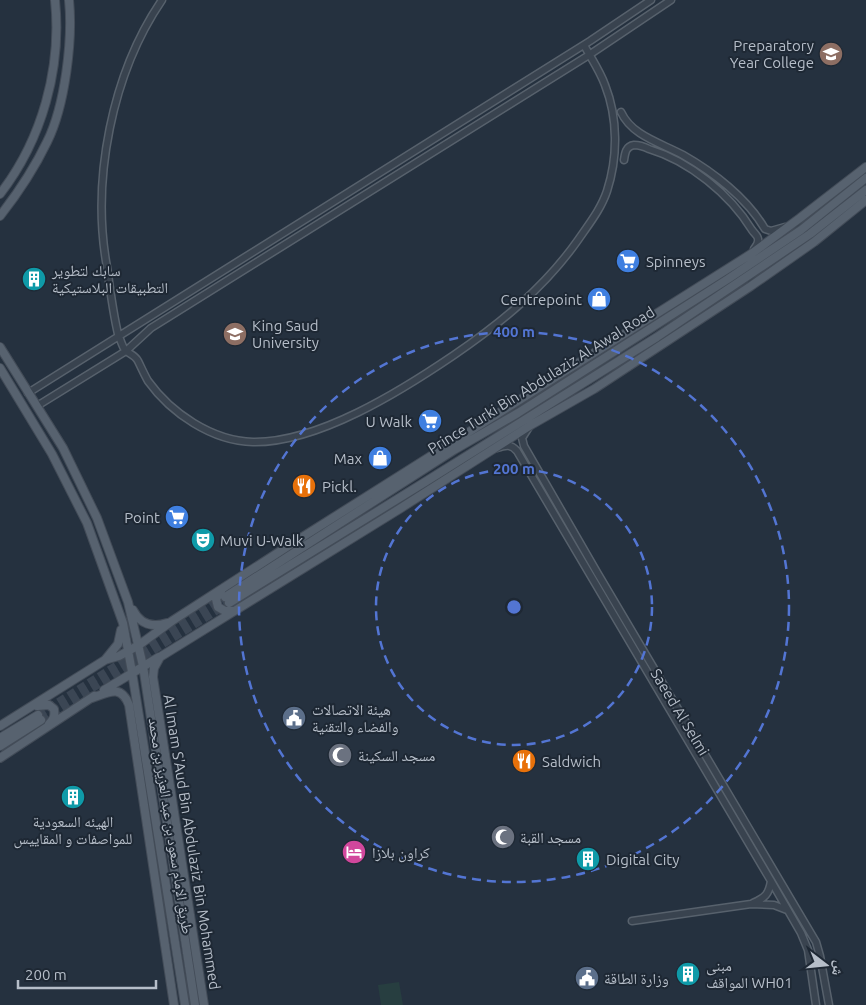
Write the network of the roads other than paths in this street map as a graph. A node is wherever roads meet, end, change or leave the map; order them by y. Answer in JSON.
{"nodes":[{"id":1,"x":55,"y":0,"type":"edge"},
{"id":2,"x":69,"y":0,"type":"edge"},
{"id":3,"x":162,"y":0,"type":"edge"},
{"id":4,"x":651,"y":0,"type":"edge"},
{"id":5,"x":671,"y":0,"type":"edge"},
{"id":6,"x":584,"y":45,"type":"junction"},
{"id":7,"x":589,"y":55,"type":"junction"},
{"id":8,"x":621,"y":112,"type":"dead end"},
{"id":9,"x":656,"y":140,"type":"junction"},
{"id":10,"x":660,"y":152,"type":"junction"},
{"id":11,"x":624,"y":160,"type":"dead end"},
{"id":12,"x":866,"y":167,"type":"edge"},
{"id":13,"x":866,"y":178,"type":"edge"},
{"id":14,"x":866,"y":190,"type":"edge"},
{"id":15,"x":0,"y":194,"type":"edge"},
{"id":16,"x":866,"y":200,"type":"edge"},
{"id":17,"x":742,"y":201,"type":"junction"},
{"id":18,"x":0,"y":216,"type":"edge"},
{"id":19,"x":747,"y":221,"type":"junction"},
{"id":20,"x":294,"y":226,"type":"junction"},
{"id":21,"x":789,"y":226,"type":"junction"},
{"id":22,"x":300,"y":236,"type":"junction"},
{"id":23,"x":751,"y":254,"type":"junction"},
{"id":24,"x":119,"y":336,"type":"junction"},
{"id":25,"x":615,"y":340,"type":"junction"},
{"id":26,"x":0,"y":347,"type":"edge"},
{"id":27,"x":126,"y":351,"type":"junction"},
{"id":28,"x":636,"y":360,"type":"junction"},
{"id":29,"x":0,"y":368,"type":"edge"},
{"id":30,"x":28,"y":393,"type":"junction"},
{"id":31,"x":387,"y":398,"type":"junction"},
{"id":32,"x":37,"y":406,"type":"junction"},
{"id":33,"x":391,"y":407,"type":"dead end"},
{"id":34,"x":518,"y":413,"type":"junction"},
{"id":35,"x":530,"y":425,"type":"junction"},
{"id":36,"x":513,"y":427,"type":"junction"},
{"id":37,"x":494,"y":449,"type":"junction"},
{"id":38,"x":527,"y":451,"type":"junction"},
{"id":39,"x":520,"y":456,"type":"junction"},
{"id":40,"x":119,"y":575,"type":"junction"},
{"id":41,"x":108,"y":580,"type":"junction"},
{"id":42,"x":226,"y":587,"type":"junction"},
{"id":43,"x":128,"y":602,"type":"junction"},
{"id":44,"x":237,"y":609,"type":"junction"},
{"id":45,"x":172,"y":621,"type":"junction"},
{"id":46,"x":122,"y":623,"type":"junction"},
{"id":47,"x":139,"y":645,"type":"junction"},
{"id":48,"x":127,"y":652,"type":"junction"},
{"id":49,"x":160,"y":656,"type":"junction"},
{"id":50,"x":105,"y":660,"type":"junction"},
{"id":51,"x":143,"y":666,"type":"junction"},
{"id":52,"x":132,"y":672,"type":"junction"},
{"id":53,"x":92,"y":698,"type":"junction"},
{"id":54,"x":32,"y":706,"type":"junction"},
{"id":55,"x":139,"y":717,"type":"junction"},
{"id":56,"x":0,"y":726,"type":"edge"},
{"id":57,"x":43,"y":731,"type":"junction"},
{"id":58,"x":0,"y":738,"type":"edge"},
{"id":59,"x":0,"y":746,"type":"edge"},
{"id":60,"x":156,"y":747,"type":"junction"},
{"id":61,"x":0,"y":758,"type":"edge"},
{"id":62,"x":137,"y":762,"type":"junction"},
{"id":63,"x":175,"y":825,"type":"junction"},
{"id":64,"x":771,"y":881,"type":"junction"},
{"id":65,"x":751,"y":904,"type":"junction"},
{"id":66,"x":788,"y":910,"type":"junction"},
{"id":67,"x":632,"y":921,"type":"dead end"},
{"id":68,"x":174,"y":1005,"type":"edge"},
{"id":69,"x":185,"y":1005,"type":"edge"},
{"id":70,"x":195,"y":1005,"type":"edge"},
{"id":71,"x":204,"y":1005,"type":"edge"},
{"id":72,"x":816,"y":1005,"type":"edge"},
{"id":73,"x":828,"y":1005,"type":"edge"}],
"edges":[{"from":1,"to":15,"type":"main road"},
{"from":2,"to":18,"type":"main road"},
{"from":3,"to":24,"type":"street"},
{"from":4,"to":6,"type":"street"},
{"from":5,"to":7,"type":"street"},
{"from":6,"to":7,"type":"street"},
{"from":6,"to":20,"type":"street"},
{"from":7,"to":22,"type":"street"},
{"from":7,"to":31,"type":"street"},
{"from":8,"to":9,"type":"street"},
{"from":9,"to":10,"type":"street"},
{"from":9,"to":17,"type":"street"},
{"from":10,"to":11,"type":"street"},
{"from":10,"to":19,"type":"street"},
{"from":12,"to":21,"type":"main road"},
{"from":13,"to":34,"type":"main road","name":"Prince Turki Bin Abdulaziz Al Awal Road"},
{"from":14,"to":36,"type":"main road","name":"Prince Turki Bin Abdulaziz Al Awal Road"},
{"from":16,"to":28,"type":"main road"},
{"from":17,"to":19,"type":"street"},
{"from":17,"to":21,"type":"street"},
{"from":19,"to":23,"type":"street"},
{"from":20,"to":22,"type":"street"},
{"from":20,"to":24,"type":"street"},
{"from":21,"to":23,"type":"main road"},
{"from":22,"to":27,"type":"street"},
{"from":23,"to":25,"type":"main road"},
{"from":24,"to":27,"type":"street"},
{"from":24,"to":30,"type":"street"},
{"from":25,"to":34,"type":"main road"},
{"from":25,"to":42,"type":"main road"},
{"from":26,"to":30,"type":"main road"},
{"from":27,"to":31,"type":"street"},
{"from":27,"to":32,"type":"street"},
{"from":28,"to":35,"type":"main road"},
{"from":28,"to":36,"type":"main road"},
{"from":29,"to":41,"type":"main road"},
{"from":30,"to":32,"type":"main road"},
{"from":31,"to":33,"type":"street"},
{"from":32,"to":40,"type":"main road"},
{"from":34,"to":36,"type":"main road","name":"Prince Turki Bin Abdulaziz Al Awal Road"},
{"from":35,"to":37,"type":"main road"},
{"from":35,"to":38,"type":"street"},
{"from":37,"to":39,"type":"street","name":"Saeed Al Selmi"},
{"from":37,"to":44,"type":"main road"},
{"from":38,"to":39,"type":"street"},
{"from":38,"to":73,"type":"street","name":"Saeed Al Selmi"},
{"from":39,"to":64,"type":"street","name":"Saeed Al Selmi"},
{"from":40,"to":41,"type":"main road"},
{"from":40,"to":43,"type":"main road"},
{"from":41,"to":46,"type":"main road"},
{"from":42,"to":44,"type":"main road"},
{"from":42,"to":45,"type":"main road"},
{"from":43,"to":45,"type":"main road"},
{"from":43,"to":47,"type":"main road"},
{"from":44,"to":49,"type":"main road"},
{"from":45,"to":47,"type":"main road"},
{"from":46,"to":48,"type":"main road"},
{"from":46,"to":50,"type":"main road"},
{"from":47,"to":48,"type":"main road"},
{"from":47,"to":51,"type":"main road"},
{"from":48,"to":50,"type":"main road"},
{"from":48,"to":52,"type":"main road","name":"طريق الإمام سعود بن عبد العزيز بن محمد"},
{"from":49,"to":51,"type":"main road"},
{"from":49,"to":63,"type":"main road","name":"Al Imam S'Aud Bin Abdulaziz Bin Mohammed"},
{"from":50,"to":54,"type":"main road"},
{"from":51,"to":52,"type":"main road"},
{"from":51,"to":60,"type":"main road","name":"طريق الإمام سعود بن عبد العزيز بن محمد"},
{"from":52,"to":53,"type":"main road"},
{"from":52,"to":55,"type":"main road","name":"طريق الإمام سعود بن عبد العزيز بن محمد"},
{"from":53,"to":57,"type":"main road"},
{"from":53,"to":62,"type":"main road"},
{"from":54,"to":56,"type":"main road"},
{"from":54,"to":57,"type":"main road"},
{"from":55,"to":62,"type":"main road"},
{"from":55,"to":69,"type":"main road","name":"طريق الإمام سعود بن عبد العزيز بن محمد"},
{"from":57,"to":61,"type":"main road"},
{"from":58,"to":59,"type":"main road"},
{"from":60,"to":63,"type":"main road"},
{"from":60,"to":70,"type":"main road","name":"طريق الإمام سعود بن عبد العزيز بن محمد"},
{"from":62,"to":68,"type":"main road"},
{"from":63,"to":71,"type":"main road","name":"Al Imam S'Aud Bin Abdulaziz Bin Mohammed"},
{"from":64,"to":65,"type":"street"},
{"from":64,"to":66,"type":"street","name":"Saeed Al Selmi"},
{"from":65,"to":66,"type":"street"},
{"from":65,"to":67,"type":"street"},
{"from":66,"to":72,"type":"street","name":"Saeed Al Selmi"}]}
